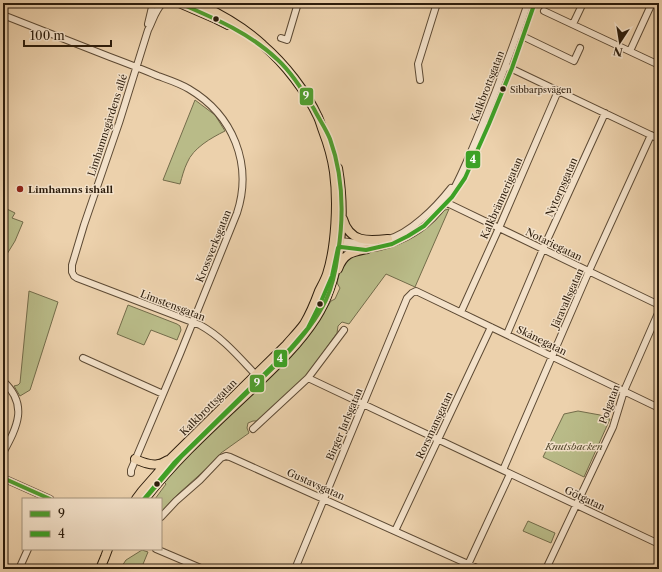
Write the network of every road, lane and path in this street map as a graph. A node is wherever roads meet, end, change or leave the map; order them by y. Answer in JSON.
{"nodes":[{"id":1,"x":152,"y":3,"type":"edge"},
{"id":2,"x":163,"y":3,"type":"edge"},
{"id":3,"x":179,"y":3,"type":"edge"},
{"id":4,"x":197,"y":3,"type":"edge"},
{"id":5,"x":298,"y":3,"type":"edge"},
{"id":6,"x":437,"y":3,"type":"edge"},
{"id":7,"x":528,"y":3,"type":"edge"},
{"id":8,"x":583,"y":3,"type":"edge"},
{"id":9,"x":652,"y":3,"type":"edge"},
{"id":10,"x":544,"y":11,"type":"dead end"},
{"id":11,"x":3,"y":15,"type":"edge"},
{"id":12,"x":573,"y":24,"type":"junction"},
{"id":13,"x":148,"y":30,"type":"junction"},
{"id":14,"x":518,"y":34,"type":"junction"},
{"id":15,"x":281,"y":38,"type":"dead end"},
{"id":16,"x":580,"y":48,"type":"dead end"},
{"id":17,"x":630,"y":51,"type":"junction"},
{"id":18,"x":279,"y":61,"type":"junction"},
{"id":19,"x":659,"y":65,"type":"edge"},
{"id":20,"x":136,"y":66,"type":"junction"},
{"id":21,"x":506,"y":66,"type":"junction"},
{"id":22,"x":420,"y":80,"type":"dead end"},
{"id":23,"x":558,"y":92,"type":"junction"},
{"id":24,"x":605,"y":113,"type":"junction"},
{"id":25,"x":318,"y":117,"type":"junction"},
{"id":26,"x":651,"y":135,"type":"junction"},
{"id":27,"x":659,"y":139,"type":"edge"},
{"id":28,"x":444,"y":201,"type":"junction"},
{"id":29,"x":342,"y":213,"type":"junction"},
{"id":30,"x":499,"y":228,"type":"junction"},
{"id":31,"x":388,"y":239,"type":"junction"},
{"id":32,"x":337,"y":244,"type":"junction"},
{"id":33,"x":367,"y":249,"type":"junction"},
{"id":34,"x":543,"y":249,"type":"junction"},
{"id":35,"x":589,"y":271,"type":"junction"},
{"id":36,"x":72,"y":272,"type":"joint"},
{"id":37,"x":331,"y":286,"type":"junction"},
{"id":38,"x":416,"y":290,"type":"joint"},
{"id":39,"x":659,"y":305,"type":"edge"},
{"id":40,"x":659,"y":311,"type":"edge"},
{"id":41,"x":461,"y":312,"type":"junction"},
{"id":42,"x":193,"y":322,"type":"junction"},
{"id":43,"x":491,"y":327,"type":"junction"},
{"id":44,"x":344,"y":330,"type":"dead end"},
{"id":45,"x":507,"y":334,"type":"junction"},
{"id":46,"x":552,"y":356,"type":"junction"},
{"id":47,"x":83,"y":358,"type":"dead end"},
{"id":48,"x":255,"y":374,"type":"junction"},
{"id":49,"x":308,"y":378,"type":"junction"},
{"id":50,"x":3,"y":381,"type":"edge"},
{"id":51,"x":624,"y":391,"type":"junction"},
{"id":52,"x":163,"y":394,"type":"junction"},
{"id":53,"x":364,"y":404,"type":"junction"},
{"id":54,"x":659,"y":408,"type":"edge"},
{"id":55,"x":253,"y":428,"type":"dead end"},
{"id":56,"x":438,"y":440,"type":"junction"},
{"id":57,"x":3,"y":453,"type":"edge"},
{"id":58,"x":135,"y":459,"type":"junction"},
{"id":59,"x":170,"y":459,"type":"junction"},
{"id":60,"x":502,"y":470,"type":"junction"},
{"id":61,"x":131,"y":473,"type":"dead end"},
{"id":62,"x":510,"y":474,"type":"junction"},
{"id":63,"x":3,"y":478,"type":"edge"},
{"id":64,"x":48,"y":498,"type":"edge"},
{"id":65,"x":137,"y":498,"type":"edge"},
{"id":66,"x":146,"y":498,"type":"edge"},
{"id":67,"x":324,"y":499,"type":"junction"},
{"id":68,"x":576,"y":505,"type":"junction"},
{"id":69,"x":162,"y":516,"type":"edge"},
{"id":70,"x":395,"y":531,"type":"junction"},
{"id":71,"x":658,"y":541,"type":"edge"},
{"id":72,"x":28,"y":550,"type":"edge"},
{"id":73,"x":158,"y":550,"type":"edge"},
{"id":74,"x":107,"y":553,"type":"edge"},
{"id":75,"x":192,"y":567,"type":"edge"},
{"id":76,"x":467,"y":567,"type":"edge"},
{"id":77,"x":298,"y":568,"type":"edge"},
{"id":78,"x":19,"y":569,"type":"edge"},
{"id":79,"x":100,"y":569,"type":"edge"},
{"id":80,"x":203,"y":569,"type":"edge"},
{"id":81,"x":479,"y":569,"type":"edge"},
{"id":82,"x":546,"y":569,"type":"edge"}],
"edges":[{"from":1,"to":13,"type":"street","name":"Limhamnsgårdens allé"},
{"from":2,"to":13,"type":"street","name":"Limhamnsgårdens allé"},
{"from":3,"to":18,"type":"main road"},
{"from":4,"to":18,"type":"main road"},
{"from":5,"to":15,"type":"street"},
{"from":6,"to":22,"type":"street"},
{"from":7,"to":14,"type":"street","name":"Kalkbrottsgatan"},
{"from":8,"to":12,"type":"street"},
{"from":9,"to":17,"type":"street"},
{"from":10,"to":12,"type":"street"},
{"from":11,"to":20,"type":"street","name":"Krossverksgatan"},
{"from":12,"to":17,"type":"street"},
{"from":13,"to":20,"type":"street","name":"Limhamnsgårdens allé"},
{"from":14,"to":16,"type":"street"},
{"from":14,"to":21,"type":"street","name":"Kalkbrottsgatan"},
{"from":17,"to":19,"type":"street"},
{"from":18,"to":25,"type":"main road"},
{"from":20,"to":36,"type":"street","name":"Limhamnsgårdens allé"},
{"from":20,"to":42,"type":"street","name":"Krossverksgatan"},
{"from":21,"to":23,"type":"street"},
{"from":21,"to":28,"type":"street","name":"Kalkbrottsgatan"},
{"from":23,"to":24,"type":"street"},
{"from":23,"to":30,"type":"street","name":"Kalkbrännerigatan"},
{"from":24,"to":26,"type":"street"},
{"from":24,"to":34,"type":"street","name":"Nytorpsgatan"},
{"from":25,"to":29,"type":"main road","name":"Kalkbrottsgatan"},
{"from":25,"to":32,"type":"main road"},
{"from":26,"to":27,"type":"street"},
{"from":26,"to":35,"type":"street","name":"Järavallsgatan"},
{"from":28,"to":30,"type":"street","name":"Notariegatan"},
{"from":28,"to":31,"type":"street","name":"Kalkbrottsgatan"},
{"from":28,"to":33,"type":"street","name":"Kalkbrottsgatan"},
{"from":29,"to":31,"type":"main road"},
{"from":29,"to":32,"type":"main road","name":"Kalkbrottsgatan"},
{"from":30,"to":34,"type":"street","name":"Notariegatan"},
{"from":30,"to":41,"type":"street","name":"Kalkbrännerigatan"},
{"from":31,"to":32,"type":"street","name":"Kalkbrottsgatan"},
{"from":32,"to":33,"type":"street","name":"Kalkbrottsgatan"},
{"from":32,"to":37,"type":"main road","name":"Kalkbrottsgatan"},
{"from":32,"to":48,"type":"main road","name":"Kalkbrottsgatan"},
{"from":33,"to":37,"type":"main road"},
{"from":34,"to":35,"type":"street","name":"Notariegatan"},
{"from":34,"to":45,"type":"street","name":"Nytorpsgatan"},
{"from":35,"to":39,"type":"street","name":"Notariegatan"},
{"from":35,"to":46,"type":"street","name":"Järavallsgatan"},
{"from":36,"to":42,"type":"street","name":"Limstensgatan"},
{"from":37,"to":66,"type":"main road","name":"Kalkbrottsgatan"},
{"from":38,"to":41,"type":"street","name":"Skånegatan"},
{"from":38,"to":53,"type":"street","name":"Birger Jarlsgatan"},
{"from":40,"to":51,"type":"street","name":"Polgatan"},
{"from":41,"to":43,"type":"street","name":"Skånegatan"},
{"from":42,"to":48,"type":"street","name":"Limstensgatan"},
{"from":42,"to":52,"type":"street","name":"Krossverksgatan"},
{"from":43,"to":45,"type":"street","name":"Skånegatan"},
{"from":43,"to":56,"type":"street","name":"Rorsmansgatan"},
{"from":44,"to":49,"type":"street"},
{"from":45,"to":46,"type":"street","name":"Skånegatan"},
{"from":46,"to":51,"type":"street","name":"Skånegatan"},
{"from":46,"to":60,"type":"street","name":"Järavallsgatan"},
{"from":47,"to":52,"type":"street"},
{"from":48,"to":59,"type":"main road","name":"Kalkbrottsgatan"},
{"from":49,"to":53,"type":"street","name":"Götgatan"},
{"from":49,"to":55,"type":"street"},
{"from":50,"to":57,"type":"street"},
{"from":51,"to":54,"type":"street","name":"Skånegatan"},
{"from":51,"to":68,"type":"street","name":"Polgatan"},
{"from":52,"to":58,"type":"street","name":"Krossverksgatan"},
{"from":53,"to":56,"type":"street","name":"Götgatan"},
{"from":53,"to":67,"type":"street","name":"Birger Jarlsgatan"},
{"from":56,"to":60,"type":"street","name":"Götgatan"},
{"from":56,"to":70,"type":"street","name":"Rorsmansgatan"},
{"from":58,"to":59,"type":"main road"},
{"from":58,"to":61,"type":"street","name":"Krossverksgatan"},
{"from":59,"to":65,"type":"main road","name":"Kalkbrottsgatan"},
{"from":60,"to":62,"type":"street","name":"Götgatan"},
{"from":62,"to":68,"type":"street","name":"Götgatan"},
{"from":62,"to":76,"type":"street"},
{"from":63,"to":64,"type":"street"},
{"from":67,"to":69,"type":"street","name":"Gustavsgatan"},
{"from":67,"to":70,"type":"street","name":"Gustavsgatan"},
{"from":67,"to":77,"type":"street","name":"Birger Jarlsgatan"},
{"from":68,"to":71,"type":"street","name":"Götgatan"},
{"from":68,"to":82,"type":"street","name":"Polgatan"},
{"from":70,"to":76,"type":"street","name":"Gustavsgatan"},
{"from":72,"to":78,"type":"street"},
{"from":73,"to":75,"type":"street"},
{"from":74,"to":79,"type":"main road"},
{"from":75,"to":80,"type":"street"},
{"from":76,"to":81,"type":"street","name":"Gustavsgatan"}]}
